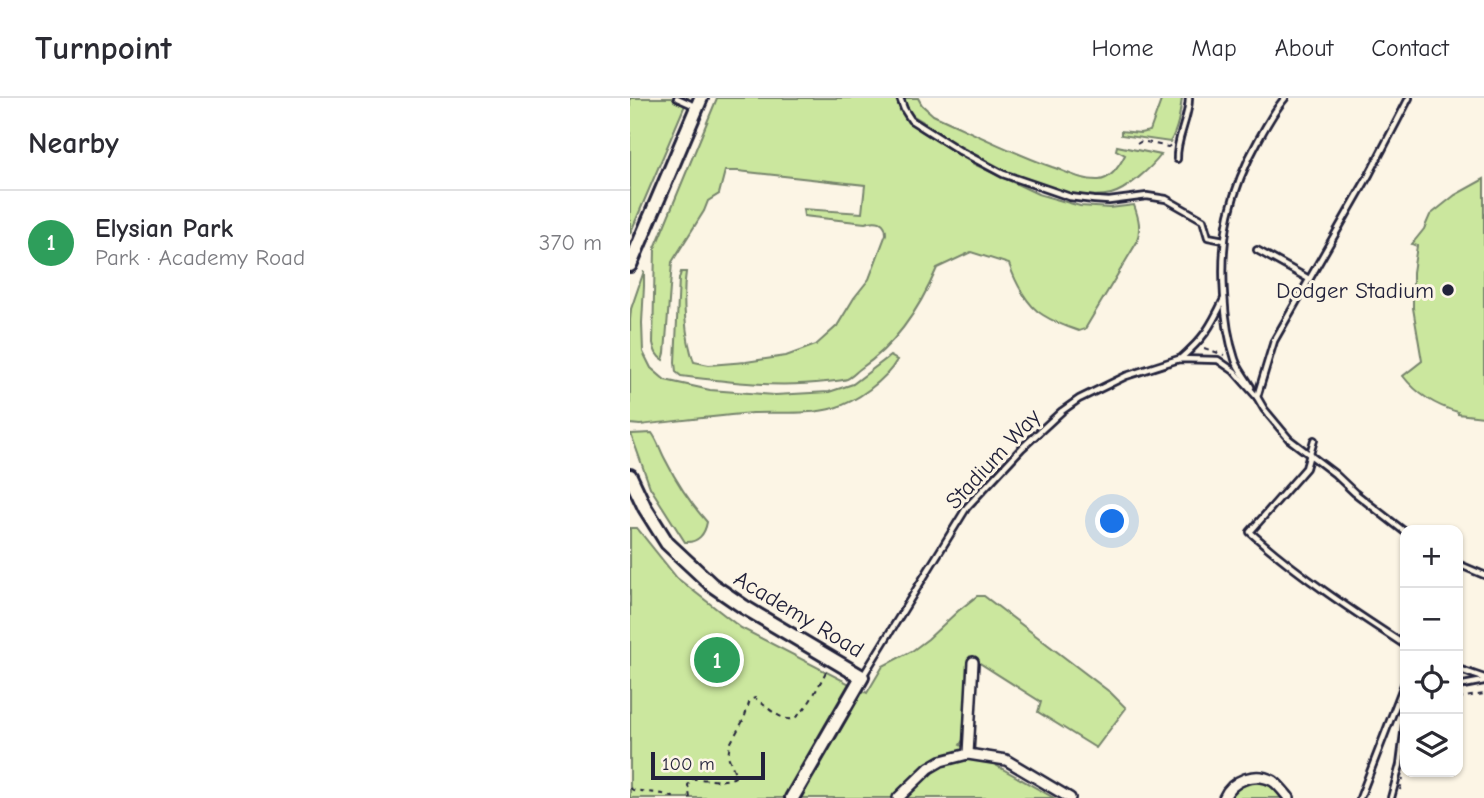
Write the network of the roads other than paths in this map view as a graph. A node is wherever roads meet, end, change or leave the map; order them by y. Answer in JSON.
{"nodes":[{"id":1,"x":677,"y":98,"type":"edge"},
{"id":2,"x":900,"y":98,"type":"edge"},
{"id":3,"x":1189,"y":98,"type":"edge"},
{"id":4,"x":1285,"y":98,"type":"edge"},
{"id":5,"x":1409,"y":98,"type":"edge"},
{"id":6,"x":699,"y":102,"type":"edge"},
{"id":7,"x":1177,"y":159,"type":"dead end"},
{"id":8,"x":1224,"y":240,"type":"junction"},
{"id":9,"x":1257,"y":250,"type":"dead end"},
{"id":10,"x":630,"y":265,"type":"edge"},
{"id":11,"x":1309,"y":279,"type":"junction"},
{"id":12,"x":1224,"y":299,"type":"junction"},
{"id":13,"x":1179,"y":359,"type":"junction"},
{"id":14,"x":1257,"y":397,"type":"junction"},
{"id":15,"x":1314,"y":440,"type":"dead end"},
{"id":16,"x":1309,"y":455,"type":"junction"},
{"id":17,"x":630,"y":476,"type":"edge"},
{"id":18,"x":1400,"y":528,"type":"edge"},
{"id":19,"x":1463,"y":566,"type":"edge"},
{"id":20,"x":1484,"y":575,"type":"edge"},
{"id":21,"x":1400,"y":642,"type":"edge"},
{"id":22,"x":973,"y":662,"type":"dead end"},
{"id":23,"x":1463,"y":671,"type":"edge"},
{"id":24,"x":862,"y":677,"type":"junction"},
{"id":25,"x":1484,"y":680,"type":"edge"},
{"id":26,"x":1463,"y":685,"type":"edge"},
{"id":27,"x":1400,"y":695,"type":"edge"},
{"id":28,"x":968,"y":754,"type":"junction"},
{"id":29,"x":1400,"y":765,"type":"edge"},
{"id":30,"x":792,"y":798,"type":"edge"},
{"id":31,"x":898,"y":798,"type":"edge"},
{"id":32,"x":1070,"y":798,"type":"edge"},
{"id":33,"x":1224,"y":798,"type":"edge"},
{"id":34,"x":1289,"y":798,"type":"edge"},
{"id":35,"x":1360,"y":798,"type":"edge"},
{"id":36,"x":1391,"y":798,"type":"edge"}],
"edges":[{"from":1,"to":6,"type":"lane"},
{"from":2,"to":8,"type":"lane"},
{"from":3,"to":7,"type":"lane"},
{"from":4,"to":8,"type":"lane"},
{"from":5,"to":11,"type":"lane"},
{"from":6,"to":10,"type":"main road"},
{"from":8,"to":12,"type":"lane"},
{"from":9,"to":11,"type":"lane"},
{"from":11,"to":14,"type":"lane"},
{"from":12,"to":13,"type":"lane","name":"Stadium Way"},
{"from":12,"to":14,"type":"lane"},
{"from":13,"to":14,"type":"lane","name":"Stadium Way"},
{"from":13,"to":24,"type":"lane","name":"Stadium Way"},
{"from":14,"to":16,"type":"lane"},
{"from":15,"to":16,"type":"lane"},
{"from":16,"to":18,"type":"lane"},
{"from":16,"to":21,"type":"lane"},
{"from":17,"to":24,"type":"main road","name":"Academy Road"},
{"from":19,"to":20,"type":"lane"},
{"from":22,"to":28,"type":"street"},
{"from":23,"to":25,"type":"lane"},
{"from":24,"to":30,"type":"main road","name":"Academy Road"},
{"from":25,"to":26,"type":"lane"},
{"from":27,"to":35,"type":"lane"},
{"from":28,"to":31,"type":"street"},
{"from":28,"to":32,"type":"street"},
{"from":29,"to":36,"type":"lane"},
{"from":33,"to":34,"type":"street"}]}
